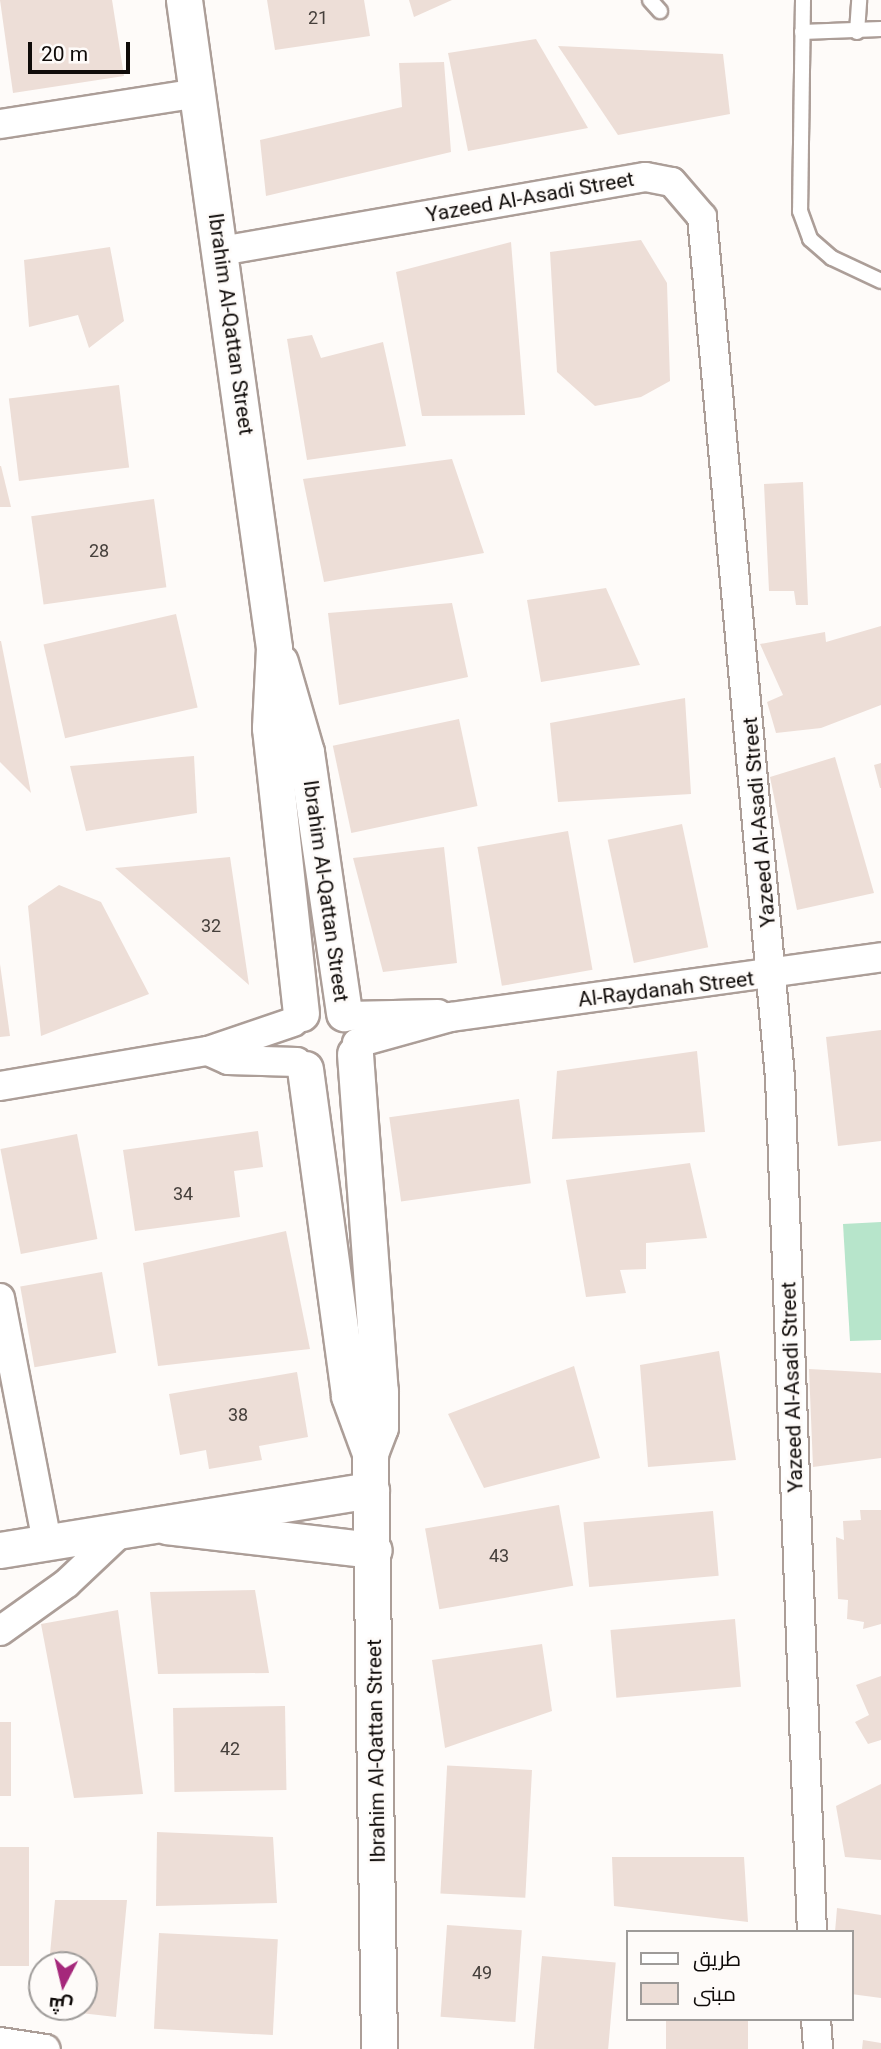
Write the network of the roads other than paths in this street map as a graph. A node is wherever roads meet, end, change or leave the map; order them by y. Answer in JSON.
{"nodes":[{"id":1,"x":184,"y":0,"type":"edge"},
{"id":2,"x":803,"y":0,"type":"edge"},
{"id":3,"x":859,"y":0,"type":"edge"},
{"id":4,"x":881,"y":29,"type":"edge"},
{"id":5,"x":802,"y":32,"type":"junction"},
{"id":6,"x":857,"y":32,"type":"junction"},
{"id":7,"x":197,"y":93,"type":"junction"},
{"id":8,"x":0,"y":124,"type":"edge"},
{"id":9,"x":221,"y":251,"type":"junction"},
{"id":10,"x":881,"y":281,"type":"edge"},
{"id":11,"x":274,"y":648,"type":"junction"},
{"id":12,"x":881,"y":957,"type":"edge"},
{"id":13,"x":773,"y":976,"type":"junction"},
{"id":14,"x":297,"y":1017,"type":"junction"},
{"id":15,"x":351,"y":1031,"type":"junction"},
{"id":16,"x":208,"y":1051,"type":"junction"},
{"id":17,"x":301,"y":1065,"type":"junction"},
{"id":18,"x":0,"y":1086,"type":"edge"},
{"id":19,"x":0,"y":1298,"type":"edge"},
{"id":20,"x":370,"y":1453,"type":"junction"},
{"id":21,"x":370,"y":1490,"type":"junction"},
{"id":22,"x":163,"y":1525,"type":"junction"},
{"id":23,"x":121,"y":1532,"type":"junction"},
{"id":24,"x":47,"y":1543,"type":"junction"},
{"id":25,"x":0,"y":1550,"type":"edge"},
{"id":26,"x":374,"y":1550,"type":"junction"},
{"id":27,"x":0,"y":1631,"type":"edge"},
{"id":28,"x":811,"y":1930,"type":"edge"},
{"id":29,"x":816,"y":2021,"type":"edge"},
{"id":30,"x":0,"y":2042,"type":"edge"},
{"id":31,"x":45,"y":2049,"type":"edge"},
{"id":32,"x":379,"y":2049,"type":"edge"},
{"id":33,"x":818,"y":2049,"type":"edge"}],
"edges":[{"from":1,"to":7,"type":"street","name":"Ibrahim Al-Qattan Street"},
{"from":2,"to":5,"type":"lane"},
{"from":3,"to":6,"type":"lane"},
{"from":4,"to":6,"type":"lane"},
{"from":5,"to":6,"type":"lane"},
{"from":5,"to":10,"type":"lane"},
{"from":7,"to":8,"type":"street"},
{"from":7,"to":9,"type":"street","name":"Ibrahim Al-Qattan Street"},
{"from":9,"to":11,"type":"street","name":"Ibrahim Al-Qattan Street"},
{"from":9,"to":13,"type":"street","name":"Yazeed Al-Asadi Street"},
{"from":11,"to":14,"type":"street","name":"Ibrahim Al-Qattan Street"},
{"from":11,"to":15,"type":"street","name":"Ibrahim Al-Qattan Street"},
{"from":12,"to":13,"type":"street","name":"Al-Raydanah Street"},
{"from":13,"to":15,"type":"street","name":"Al-Raydanah Street"},
{"from":13,"to":28,"type":"street","name":"Yazeed Al-Asadi Street"},
{"from":14,"to":15,"type":"street"},
{"from":14,"to":16,"type":"street"},
{"from":14,"to":17,"type":"street"},
{"from":15,"to":17,"type":"street"},
{"from":15,"to":20,"type":"street","name":"Ibrahim Al-Qattan Street"},
{"from":16,"to":17,"type":"street"},
{"from":16,"to":18,"type":"street"},
{"from":17,"to":20,"type":"street","name":"Ibrahim Al-Qattan Street"},
{"from":19,"to":24,"type":"street"},
{"from":20,"to":21,"type":"street","name":"Ibrahim Al-Qattan Street"},
{"from":21,"to":22,"type":"street"},
{"from":21,"to":26,"type":"street","name":"Ibrahim Al-Qattan Street"},
{"from":22,"to":23,"type":"street"},
{"from":22,"to":26,"type":"street"},
{"from":23,"to":24,"type":"street"},
{"from":23,"to":27,"type":"street"},
{"from":24,"to":25,"type":"street"},
{"from":26,"to":32,"type":"street","name":"Ibrahim Al-Qattan Street"},
{"from":29,"to":33,"type":"street"},
{"from":30,"to":31,"type":"street"}]}
